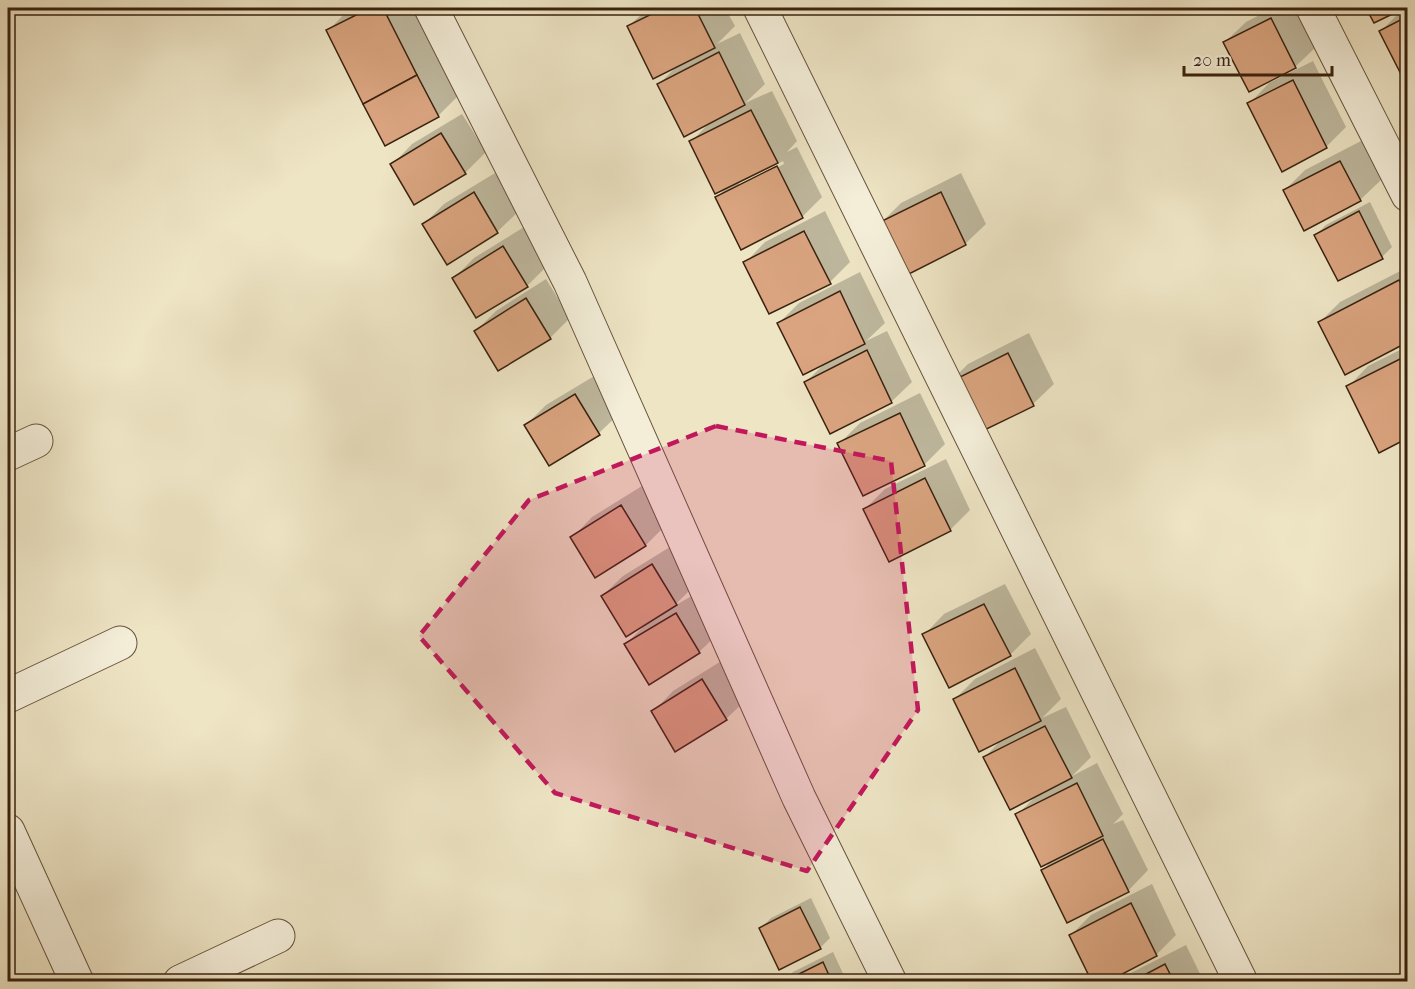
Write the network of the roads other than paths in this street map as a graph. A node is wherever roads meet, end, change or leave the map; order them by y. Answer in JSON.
{"nodes":[{"id":1,"x":431,"y":8,"type":"edge"},
{"id":2,"x":760,"y":8,"type":"edge"},
{"id":3,"x":1313,"y":8,"type":"edge"},
{"id":4,"x":1407,"y":195,"type":"edge"},
{"id":5,"x":120,"y":643,"type":"dead end"},
{"id":6,"x":8,"y":696,"type":"edge"},
{"id":7,"x":8,"y":831,"type":"edge"},
{"id":8,"x":278,"y":936,"type":"dead end"},
{"id":9,"x":77,"y":981,"type":"edge"},
{"id":10,"x":180,"y":981,"type":"edge"},
{"id":11,"x":890,"y":981,"type":"edge"},
{"id":12,"x":1241,"y":981,"type":"edge"}],
"edges":[{"from":1,"to":11,"type":"street"},
{"from":2,"to":12,"type":"street"},
{"from":3,"to":4,"type":"street"},
{"from":5,"to":6,"type":"street"},
{"from":7,"to":9,"type":"street"},
{"from":8,"to":10,"type":"street"}]}
